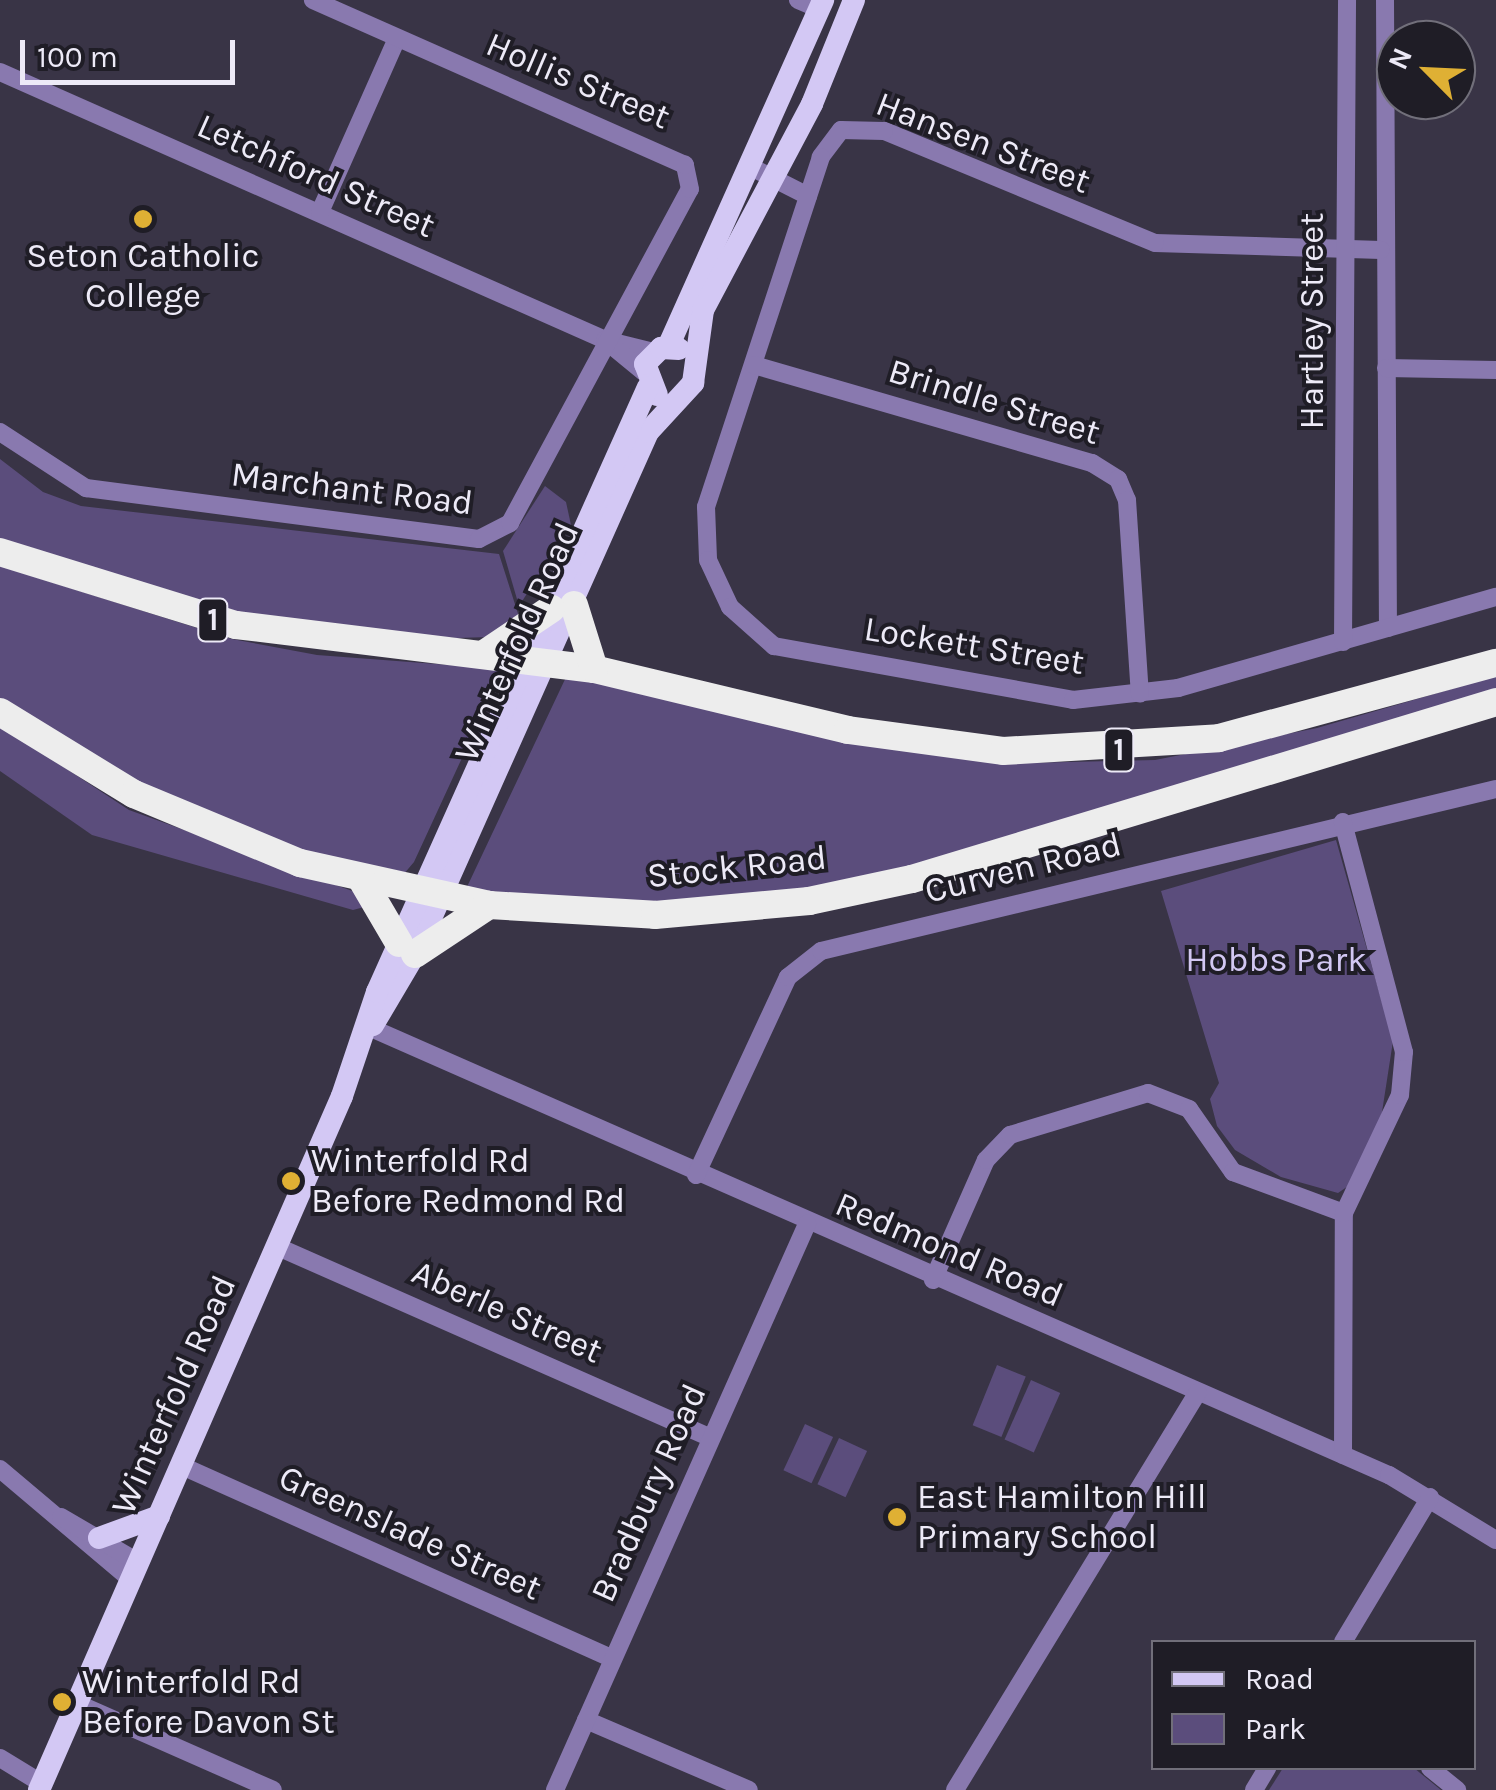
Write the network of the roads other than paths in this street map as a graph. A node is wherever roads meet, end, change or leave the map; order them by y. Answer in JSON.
{"nodes":[{"id":1,"x":313,"y":0,"type":"edge"},
{"id":2,"x":854,"y":0,"type":"edge"},
{"id":3,"x":1347,"y":0,"type":"edge"},
{"id":4,"x":1385,"y":0,"type":"edge"},
{"id":5,"x":813,"y":3,"type":"edge"},
{"id":6,"x":397,"y":38,"type":"junction"},
{"id":7,"x":0,"y":72,"type":"edge"},
{"id":8,"x":751,"y":168,"type":"junction"},
{"id":9,"x":775,"y":179,"type":"junction"},
{"id":10,"x":690,"y":189,"type":"joint"},
{"id":11,"x":808,"y":196,"type":"junction"},
{"id":12,"x":320,"y":212,"type":"junction"},
{"id":13,"x":1381,"y":250,"type":"junction"},
{"id":14,"x":1345,"y":252,"type":"junction"},
{"id":15,"x":606,"y":340,"type":"junction"},
{"id":16,"x":693,"y":361,"type":"junction"},
{"id":17,"x":654,"y":364,"type":"junction"},
{"id":18,"x":754,"y":365,"type":"junction"},
{"id":19,"x":1386,"y":368,"type":"junction"},
{"id":20,"x":1496,"y":370,"type":"edge"},
{"id":21,"x":678,"y":396,"type":"junction"},
{"id":22,"x":0,"y":432,"type":"edge"},
{"id":23,"x":706,"y":507,"type":"joint"},
{"id":24,"x":0,"y":552,"type":"edge"},
{"id":25,"x":1496,"y":597,"type":"edge"},
{"id":26,"x":562,"y":607,"type":"junction"},
{"id":27,"x":1388,"y":628,"type":"junction"},
{"id":28,"x":1342,"y":642,"type":"junction"},
{"id":29,"x":484,"y":654,"type":"junction"},
{"id":30,"x":538,"y":661,"type":"junction"},
{"id":31,"x":1496,"y":663,"type":"edge"},
{"id":32,"x":594,"y":669,"type":"junction"},
{"id":33,"x":1140,"y":694,"type":"junction"},
{"id":34,"x":1496,"y":702,"type":"edge"},
{"id":35,"x":0,"y":712,"type":"edge"},
{"id":36,"x":1496,"y":789,"type":"edge"},
{"id":37,"x":1343,"y":822,"type":"junction"},
{"id":38,"x":362,"y":880,"type":"junction"},
{"id":39,"x":430,"y":895,"type":"junction"},
{"id":40,"x":490,"y":906,"type":"junction"},
{"id":41,"x":407,"y":948,"type":"junction"},
{"id":42,"x":371,"y":1028,"type":"junction"},
{"id":43,"x":696,"y":1175,"type":"junction"},
{"id":44,"x":1344,"y":1213,"type":"junction"},
{"id":45,"x":807,"y":1224,"type":"junction"},
{"id":46,"x":278,"y":1247,"type":"junction"},
{"id":47,"x":934,"y":1280,"type":"junction"},
{"id":48,"x":1198,"y":1392,"type":"junction"},
{"id":49,"x":709,"y":1436,"type":"junction"},
{"id":50,"x":1343,"y":1455,"type":"junction"},
{"id":51,"x":182,"y":1466,"type":"junction"},
{"id":52,"x":0,"y":1469,"type":"edge"},
{"id":53,"x":1430,"y":1497,"type":"junction"},
{"id":54,"x":56,"y":1514,"type":"junction"},
{"id":55,"x":159,"y":1516,"type":"junction"},
{"id":56,"x":98,"y":1538,"type":"junction"},
{"id":57,"x":1496,"y":1540,"type":"edge"},
{"id":58,"x":134,"y":1570,"type":"junction"},
{"id":59,"x":1346,"y":1640,"type":"edge"},
{"id":60,"x":612,"y":1658,"type":"junction"},
{"id":61,"x":76,"y":1703,"type":"junction"},
{"id":62,"x":586,"y":1720,"type":"junction"},
{"id":63,"x":0,"y":1758,"type":"edge"},
{"id":64,"x":1432,"y":1770,"type":"edge"},
{"id":65,"x":40,"y":1787,"type":"edge"},
{"id":66,"x":273,"y":1790,"type":"edge"},
{"id":67,"x":556,"y":1790,"type":"edge"},
{"id":68,"x":749,"y":1790,"type":"edge"},
{"id":69,"x":954,"y":1790,"type":"edge"},
{"id":70,"x":1456,"y":1790,"type":"edge"}],
"edges":[{"from":1,"to":6,"type":"street","name":"Hollis Street"},
{"from":2,"to":9,"type":"main road"},
{"from":3,"to":14,"type":"street","name":"Hartley Street"},
{"from":4,"to":13,"type":"street","name":"Hartley Street"},
{"from":5,"to":8,"type":"main road","name":"Winterfold Road"},
{"from":6,"to":10,"type":"street","name":"Hollis Street"},
{"from":6,"to":12,"type":"street"},
{"from":7,"to":12,"type":"street","name":"Letchford Street"},
{"from":8,"to":9,"type":"street"},
{"from":8,"to":17,"type":"main road","name":"Winterfold Road"},
{"from":9,"to":11,"type":"street"},
{"from":9,"to":16,"type":"main road"},
{"from":10,"to":15,"type":"street","name":"Marchant Road"},
{"from":11,"to":14,"type":"street","name":"Hansen Street"},
{"from":11,"to":18,"type":"street","name":"Hansen Street"},
{"from":12,"to":15,"type":"street","name":"Letchford Street"},
{"from":13,"to":14,"type":"street","name":"Hansen Street"},
{"from":13,"to":19,"type":"street","name":"Hartley Street"},
{"from":14,"to":28,"type":"street","name":"Hartley Street"},
{"from":15,"to":17,"type":"street","name":"Letchford Street"},
{"from":15,"to":22,"type":"street","name":"Marchant Road"},
{"from":16,"to":17,"type":"main road"},
{"from":16,"to":21,"type":"main road","name":"Winterfold Road"},
{"from":17,"to":21,"type":"main road"},
{"from":17,"to":26,"type":"main road","name":"Winterfold Road"},
{"from":18,"to":23,"type":"street","name":"Hansen Street"},
{"from":18,"to":33,"type":"street","name":"Brindle Street"},
{"from":19,"to":20,"type":"street"},
{"from":19,"to":27,"type":"street","name":"Hartley Street"},
{"from":21,"to":26,"type":"main road","name":"Winterfold Road"},
{"from":23,"to":33,"type":"street","name":"Lockett Street"},
{"from":24,"to":29,"type":"highway","number":"1"},
{"from":25,"to":27,"type":"street","name":"Lockett Street"},
{"from":26,"to":29,"type":"highway"},
{"from":26,"to":30,"type":"main road","name":"Winterfold Road"},
{"from":26,"to":32,"type":"highway"},
{"from":27,"to":28,"type":"street","name":"Lockett Street"},
{"from":28,"to":33,"type":"street","name":"Lockett Street"},
{"from":29,"to":30,"type":"highway","number":"1"},
{"from":30,"to":32,"type":"highway","number":"1"},
{"from":30,"to":39,"type":"main road","name":"Winterfold Road"},
{"from":31,"to":32,"type":"highway","number":"1"},
{"from":34,"to":40,"type":"highway","name":"Stock Road","number":"1"},
{"from":35,"to":38,"type":"highway","name":"Stock Road","number":"1"},
{"from":36,"to":37,"type":"street","name":"Curven Road"},
{"from":37,"to":43,"type":"street","name":"Curven Road"},
{"from":37,"to":44,"type":"street"},
{"from":38,"to":39,"type":"highway","name":"Stock Road","number":"1"},
{"from":38,"to":41,"type":"highway"},
{"from":39,"to":40,"type":"highway","name":"Stock Road","number":"1"},
{"from":39,"to":41,"type":"main road","name":"Winterfold Road"},
{"from":40,"to":41,"type":"highway"},
{"from":41,"to":42,"type":"main road","name":"Winterfold Road"},
{"from":42,"to":43,"type":"street","name":"Redmond Road"},
{"from":42,"to":46,"type":"main road","name":"Winterfold Road"},
{"from":43,"to":45,"type":"street","name":"Redmond Road"},
{"from":44,"to":47,"type":"street"},
{"from":44,"to":50,"type":"street"},
{"from":45,"to":47,"type":"street","name":"Redmond Road"},
{"from":45,"to":49,"type":"street","name":"Bradbury Road"},
{"from":46,"to":49,"type":"street","name":"Aberle Street"},
{"from":46,"to":51,"type":"main road","name":"Winterfold Road"},
{"from":47,"to":48,"type":"street","name":"Redmond Road"},
{"from":48,"to":50,"type":"street","name":"Redmond Road"},
{"from":48,"to":69,"type":"street"},
{"from":49,"to":60,"type":"street","name":"Bradbury Road"},
{"from":50,"to":53,"type":"street","name":"Redmond Road"},
{"from":51,"to":55,"type":"main road","name":"Winterfold Road"},
{"from":51,"to":60,"type":"street","name":"Greenslade Street"},
{"from":52,"to":54,"type":"street"},
{"from":53,"to":57,"type":"street","name":"Redmond Road"},
{"from":53,"to":59,"type":"street"},
{"from":54,"to":56,"type":"street"},
{"from":54,"to":58,"type":"street"},
{"from":55,"to":56,"type":"main road"},
{"from":55,"to":58,"type":"main road","name":"Winterfold Road"},
{"from":56,"to":58,"type":"street"},
{"from":58,"to":61,"type":"main road","name":"Winterfold Road"},
{"from":60,"to":62,"type":"street","name":"Bradbury Road"},
{"from":61,"to":65,"type":"main road","name":"Winterfold Road"},
{"from":61,"to":66,"type":"street"},
{"from":62,"to":67,"type":"street","name":"Bradbury Road"},
{"from":62,"to":68,"type":"street"},
{"from":63,"to":65,"type":"street"},
{"from":64,"to":70,"type":"street"}]}
